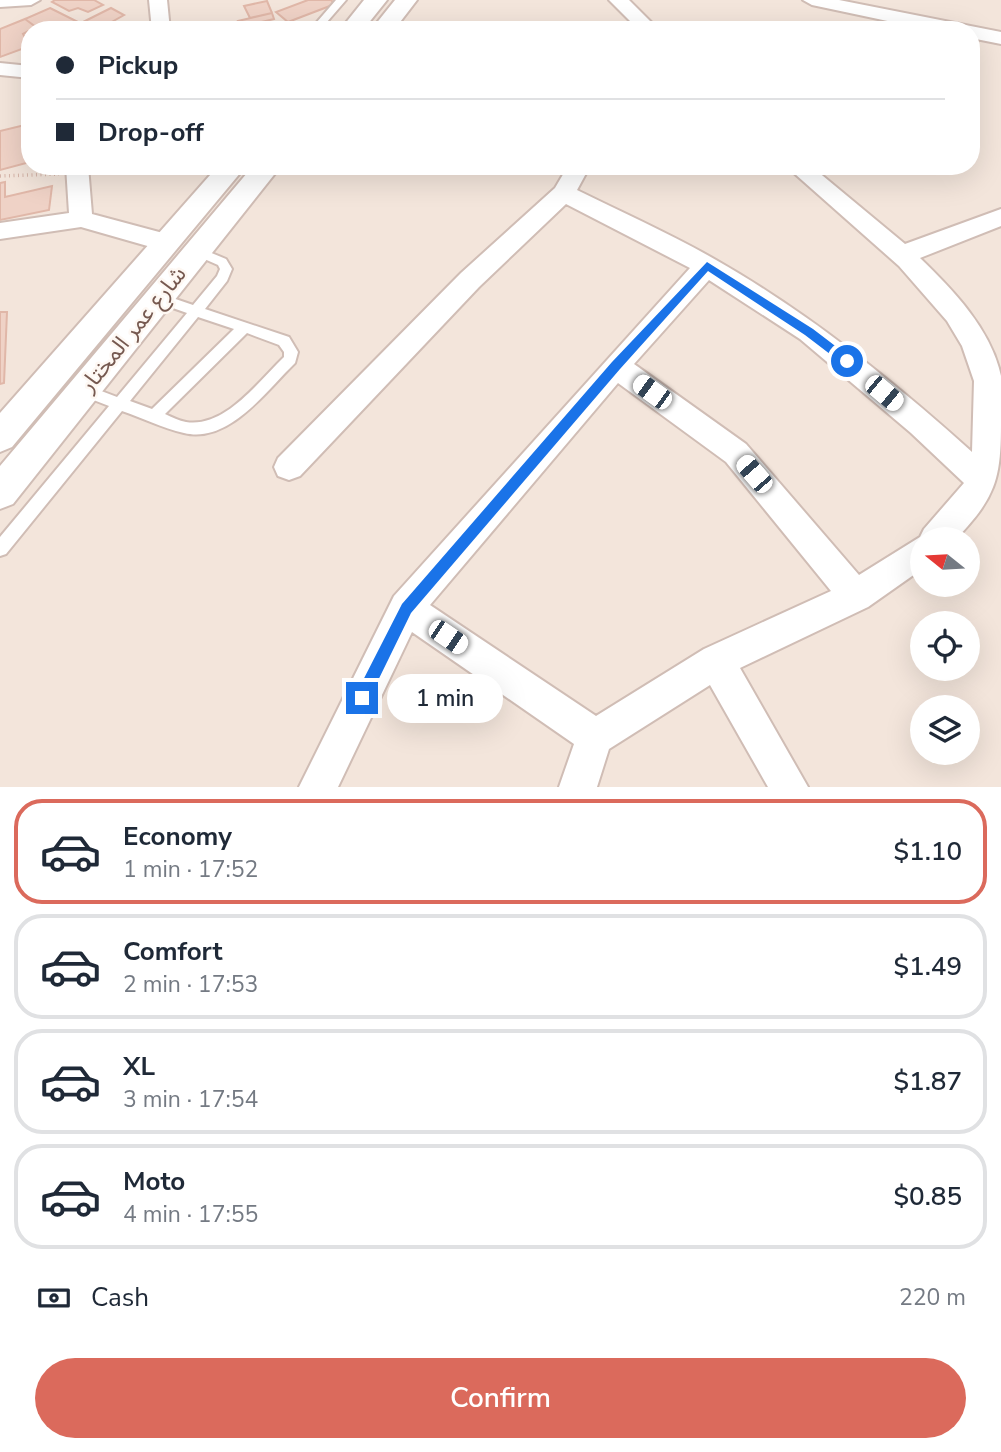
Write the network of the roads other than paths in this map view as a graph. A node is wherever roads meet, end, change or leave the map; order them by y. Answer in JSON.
{"nodes":[{"id":1,"x":31,"y":0,"type":"edge"},
{"id":2,"x":158,"y":0,"type":"edge"},
{"id":3,"x":341,"y":0,"type":"edge"},
{"id":4,"x":618,"y":0,"type":"edge"},
{"id":5,"x":812,"y":0,"type":"edge"},
{"id":6,"x":0,"y":2,"type":"edge"},
{"id":7,"x":372,"y":6,"type":"edge"},
{"id":8,"x":393,"y":16,"type":"edge"},
{"id":9,"x":160,"y":21,"type":"edge"},
{"id":10,"x":323,"y":21,"type":"edge"},
{"id":11,"x":359,"y":21,"type":"edge"},
{"id":12,"x":640,"y":21,"type":"edge"},
{"id":13,"x":915,"y":21,"type":"edge"},
{"id":14,"x":980,"y":34,"type":"edge"},
{"id":15,"x":1001,"y":38,"type":"edge"},
{"id":16,"x":0,"y":69,"type":"edge"},
{"id":17,"x":21,"y":71,"type":"edge"},
{"id":18,"x":81,"y":175,"type":"edge"},
{"id":19,"x":225,"y":175,"type":"edge"},
{"id":20,"x":260,"y":175,"type":"edge"},
{"id":21,"x":574,"y":175,"type":"edge"},
{"id":22,"x":808,"y":175,"type":"edge"},
{"id":23,"x":564,"y":193,"type":"junction"},
{"id":24,"x":1001,"y":217,"type":"edge"},
{"id":25,"x":81,"y":219,"type":"junction"},
{"id":26,"x":0,"y":231,"type":"edge"},
{"id":27,"x":165,"y":242,"type":"junction"},
{"id":28,"x":197,"y":251,"type":"junction"},
{"id":29,"x":902,"y":255,"type":"junction"},
{"id":30,"x":707,"y":266,"type":"junction"},
{"id":31,"x":158,"y":298,"type":"junction"},
{"id":32,"x":198,"y":310,"type":"junction"},
{"id":33,"x":245,"y":327,"type":"junction"},
{"id":34,"x":616,"y":366,"type":"junction"},
{"id":35,"x":83,"y":390,"type":"junction"},
{"id":36,"x":121,"y":403,"type":"junction"},
{"id":37,"x":995,"y":413,"type":"edge"},
{"id":38,"x":153,"y":417,"type":"junction"},
{"id":39,"x":4,"y":428,"type":"edge"},
{"id":40,"x":289,"y":467,"type":"dead end"},
{"id":41,"x":982,"y":480,"type":"junction"},
{"id":42,"x":26,"y":483,"type":"edge"},
{"id":43,"x":948,"y":527,"type":"edge"},
{"id":44,"x":0,"y":549,"type":"edge"},
{"id":45,"x":910,"y":559,"type":"edge"},
{"id":46,"x":856,"y":596,"type":"junction"},
{"id":47,"x":406,"y":608,"type":"junction"},
{"id":48,"x":716,"y":661,"type":"junction"},
{"id":49,"x":595,"y":737,"type":"junction"},
{"id":50,"x":318,"y":787,"type":"edge"},
{"id":51,"x":578,"y":787,"type":"edge"},
{"id":52,"x":789,"y":787,"type":"edge"}],
"edges":[{"from":1,"to":6,"type":"street"},
{"from":2,"to":9,"type":"street"},
{"from":3,"to":10,"type":"lane"},
{"from":4,"to":12,"type":"street"},
{"from":5,"to":13,"type":"street"},
{"from":7,"to":8,"type":"street"},
{"from":7,"to":11,"type":"street"},
{"from":14,"to":15,"type":"street"},
{"from":16,"to":17,"type":"street"},
{"from":18,"to":25,"type":"street"},
{"from":19,"to":27,"type":"street","name":"شارع عمر المختار"},
{"from":20,"to":28,"type":"street","name":"شارع عمر المختار"},
{"from":21,"to":23,"type":"street"},
{"from":22,"to":29,"type":"street"},
{"from":23,"to":30,"type":"street"},
{"from":23,"to":40,"type":"street"},
{"from":24,"to":29,"type":"street"},
{"from":25,"to":26,"type":"street"},
{"from":25,"to":27,"type":"street"},
{"from":27,"to":39,"type":"street","name":"شارع عمر المختار"},
{"from":28,"to":31,"type":"street","name":"شارع عمر المختار"},
{"from":28,"to":32,"type":"lane"},
{"from":29,"to":37,"type":"street"},
{"from":30,"to":34,"type":"street"},
{"from":30,"to":41,"type":"street"},
{"from":31,"to":32,"type":"lane"},
{"from":31,"to":35,"type":"street","name":"شارع عمر المختار"},
{"from":32,"to":33,"type":"lane"},
{"from":32,"to":36,"type":"lane"},
{"from":33,"to":38,"type":"lane"},
{"from":33,"to":38,"type":"lane"},
{"from":34,"to":46,"type":"street"},
{"from":34,"to":47,"type":"street"},
{"from":35,"to":36,"type":"lane"},
{"from":35,"to":42,"type":"street","name":"شارع عمر المختار"},
{"from":36,"to":38,"type":"lane"},
{"from":36,"to":42,"type":"lane"},
{"from":37,"to":41,"type":"street"},
{"from":41,"to":43,"type":"street"},
{"from":42,"to":44,"type":"lane"},
{"from":45,"to":46,"type":"street"},
{"from":46,"to":48,"type":"street"},
{"from":47,"to":49,"type":"street"},
{"from":47,"to":50,"type":"street"},
{"from":48,"to":49,"type":"street"},
{"from":48,"to":52,"type":"street"},
{"from":49,"to":51,"type":"street"}]}
